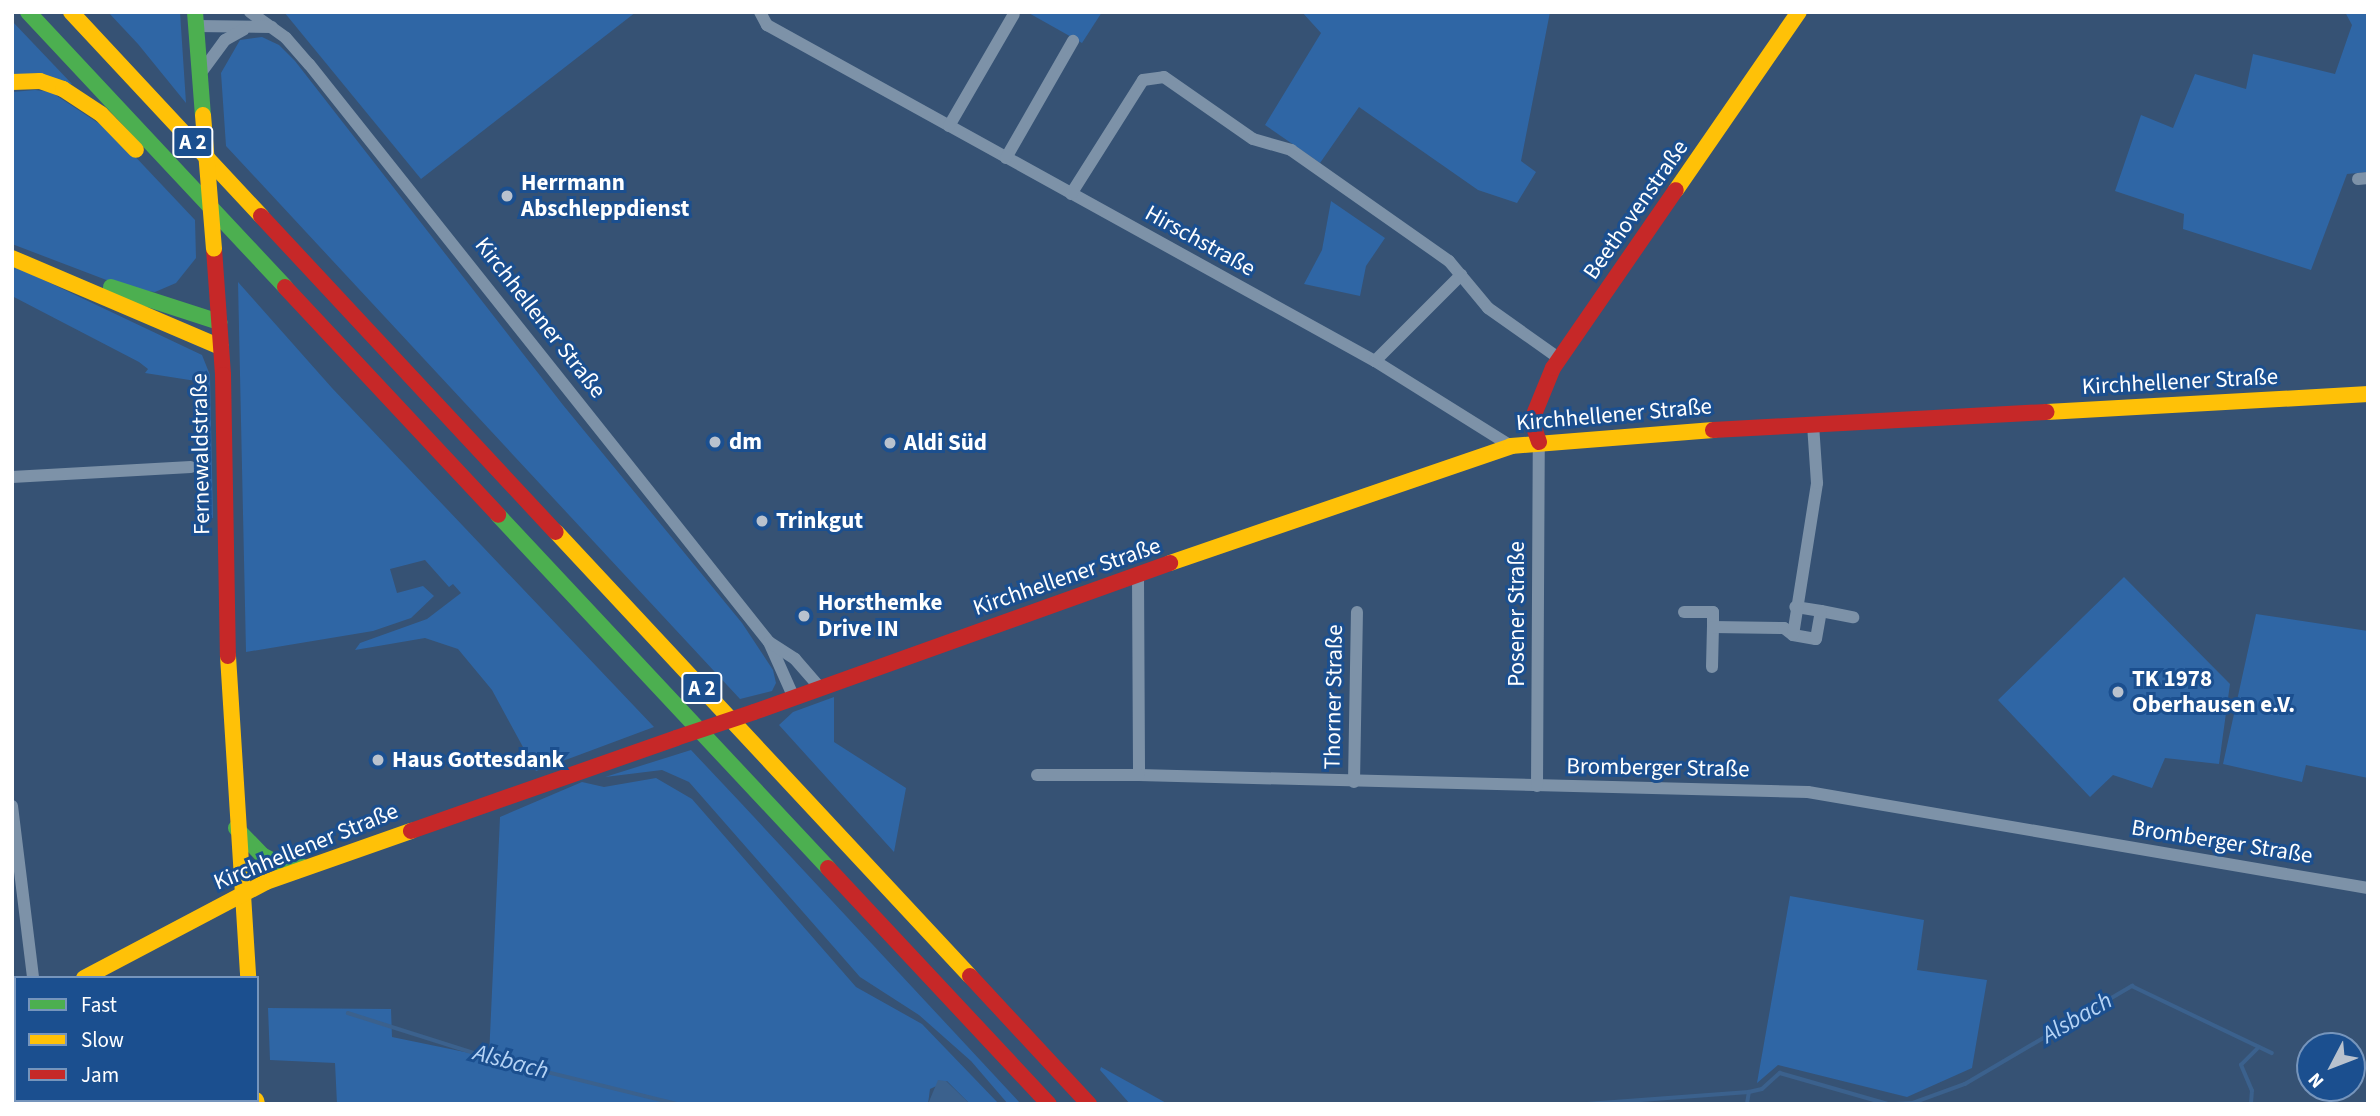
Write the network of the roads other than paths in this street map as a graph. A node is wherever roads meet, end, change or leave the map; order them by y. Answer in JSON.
{"nodes":[{"id":1,"x":28,"y":12,"type":"edge"},
{"id":2,"x":71,"y":12,"type":"edge"},
{"id":3,"x":250,"y":12,"type":"edge"},
{"id":4,"x":760,"y":12,"type":"edge"},
{"id":5,"x":1799,"y":12,"type":"edge"},
{"id":6,"x":1014,"y":14,"type":"edge"},
{"id":7,"x":196,"y":19,"type":"edge"},
{"id":8,"x":272,"y":27,"type":"junction"},
{"id":9,"x":243,"y":29,"type":"junction"},
{"id":10,"x":1073,"y":41,"type":"dead end"},
{"id":11,"x":200,"y":74,"type":"junction"},
{"id":12,"x":12,"y":82,"type":"edge"},
{"id":13,"x":949,"y":126,"type":"junction"},
{"id":14,"x":1006,"y":158,"type":"junction"},
{"id":15,"x":1071,"y":194,"type":"junction"},
{"id":16,"x":209,"y":206,"type":"junction"},
{"id":17,"x":12,"y":249,"type":"edge"},
{"id":18,"x":12,"y":258,"type":"edge"},
{"id":19,"x":1461,"y":275,"type":"junction"},
{"id":20,"x":219,"y":321,"type":"junction"},
{"id":21,"x":221,"y":346,"type":"junction"},
{"id":22,"x":1560,"y":359,"type":"junction"},
{"id":23,"x":1375,"y":361,"type":"junction"},
{"id":24,"x":2368,"y":394,"type":"edge"},
{"id":25,"x":1813,"y":425,"type":"junction"},
{"id":26,"x":1539,"y":442,"type":"junction"},
{"id":27,"x":1511,"y":446,"type":"junction"},
{"id":28,"x":191,"y":467,"type":"dead end"},
{"id":29,"x":12,"y":477,"type":"edge"},
{"id":30,"x":1138,"y":576,"type":"junction"},
{"id":31,"x":1794,"y":607,"type":"junction"},
{"id":32,"x":1821,"y":611,"type":"junction"},
{"id":33,"x":1357,"y":612,"type":"dead end"},
{"id":34,"x":1685,"y":612,"type":"dead end"},
{"id":35,"x":1853,"y":617,"type":"dead end"},
{"id":36,"x":1713,"y":627,"type":"junction"},
{"id":37,"x":1793,"y":635,"type":"junction"},
{"id":38,"x":769,"y":642,"type":"junction"},
{"id":39,"x":1713,"y":667,"type":"dead end"},
{"id":40,"x":820,"y":688,"type":"junction"},
{"id":41,"x":794,"y":698,"type":"junction"},
{"id":42,"x":1037,"y":775,"type":"dead end"},
{"id":43,"x":1139,"y":775,"type":"junction"},
{"id":44,"x":1353,"y":782,"type":"junction"},
{"id":45,"x":1537,"y":786,"type":"junction"},
{"id":46,"x":12,"y":806,"type":"edge"},
{"id":47,"x":236,"y":828,"type":"junction"},
{"id":48,"x":307,"y":867,"type":"junction"},
{"id":49,"x":2368,"y":888,"type":"edge"},
{"id":50,"x":242,"y":895,"type":"junction"},
{"id":51,"x":33,"y":976,"type":"edge"},
{"id":52,"x":88,"y":976,"type":"edge"},
{"id":53,"x":247,"y":976,"type":"edge"},
{"id":54,"x":1049,"y":1104,"type":"edge"},
{"id":55,"x":1089,"y":1104,"type":"edge"}],
"edges":[{"from":1,"to":16,"type":"main road","number":"A 2"},
{"from":2,"to":55,"type":"main road","number":"A 2"},
{"from":3,"to":8,"type":"street","name":"Kirchhellener Straße"},
{"from":4,"to":13,"type":"street","name":"Hirschstraße"},
{"from":5,"to":22,"type":"main road","name":"Beethovenstraße"},
{"from":6,"to":13,"type":"street"},
{"from":7,"to":9,"type":"street"},
{"from":7,"to":11,"type":"main road","name":"Fernewaldstraße"},
{"from":8,"to":9,"type":"street"},
{"from":8,"to":38,"type":"street","name":"Kirchhellener Straße"},
{"from":9,"to":11,"type":"street"},
{"from":10,"to":14,"type":"street"},
{"from":11,"to":20,"type":"main road","name":"Fernewaldstraße","bridge":true},
{"from":12,"to":16,"type":"main road"},
{"from":13,"to":14,"type":"street","name":"Hirschstraße"},
{"from":14,"to":15,"type":"street","name":"Hirschstraße"},
{"from":15,"to":19,"type":"street"},
{"from":15,"to":23,"type":"street","name":"Hirschstraße"},
{"from":16,"to":54,"type":"main road","number":"A 2"},
{"from":17,"to":20,"type":"main road"},
{"from":18,"to":21,"type":"main road"},
{"from":19,"to":22,"type":"street"},
{"from":19,"to":23,"type":"street"},
{"from":20,"to":21,"type":"main road","name":"Fernewaldstraße"},
{"from":21,"to":47,"type":"main road","name":"Fernewaldstraße"},
{"from":22,"to":26,"type":"main road","name":"Beethovenstraße"},
{"from":23,"to":27,"type":"street","name":"Hirschstraße"},
{"from":24,"to":25,"type":"main road","name":"Kirchhellener Straße"},
{"from":25,"to":26,"type":"main road","name":"Kirchhellener Straße"},
{"from":25,"to":31,"type":"street"},
{"from":26,"to":27,"type":"main road","name":"Kirchhellener Straße"},
{"from":26,"to":45,"type":"street","name":"Posener Straße"},
{"from":27,"to":30,"type":"main road","name":"Kirchhellener Straße"},
{"from":28,"to":29,"type":"street"},
{"from":30,"to":40,"type":"main road","name":"Kirchhellener Straße"},
{"from":30,"to":43,"type":"street"},
{"from":31,"to":32,"type":"street"},
{"from":31,"to":37,"type":"street"},
{"from":32,"to":35,"type":"street"},
{"from":32,"to":37,"type":"street"},
{"from":33,"to":44,"type":"street","name":"Thorner Straße"},
{"from":34,"to":36,"type":"street"},
{"from":36,"to":37,"type":"street"},
{"from":36,"to":39,"type":"street"},
{"from":38,"to":40,"type":"street","name":"Kirchhellener Straße"},
{"from":38,"to":41,"type":"street","name":"Kirchhellener Straße"},
{"from":40,"to":41,"type":"main road","name":"Kirchhellener Straße"},
{"from":41,"to":48,"type":"main road","name":"Kirchhellener Straße","bridge":true},
{"from":42,"to":43,"type":"street","name":"Bromberger Straße"},
{"from":43,"to":44,"type":"street","name":"Bromberger Straße"},
{"from":44,"to":45,"type":"street","name":"Bromberger Straße"},
{"from":45,"to":49,"type":"street","name":"Bromberger Straße"},
{"from":46,"to":51,"type":"street"},
{"from":47,"to":48,"type":"main road"},
{"from":47,"to":50,"type":"main road","name":"Fernewaldstraße"},
{"from":48,"to":50,"type":"main road","name":"Kirchhellener Straße"},
{"from":50,"to":52,"type":"main road","name":"Kirchhellener Straße"},
{"from":50,"to":53,"type":"main road","name":"Fernewaldstraße"}]}
